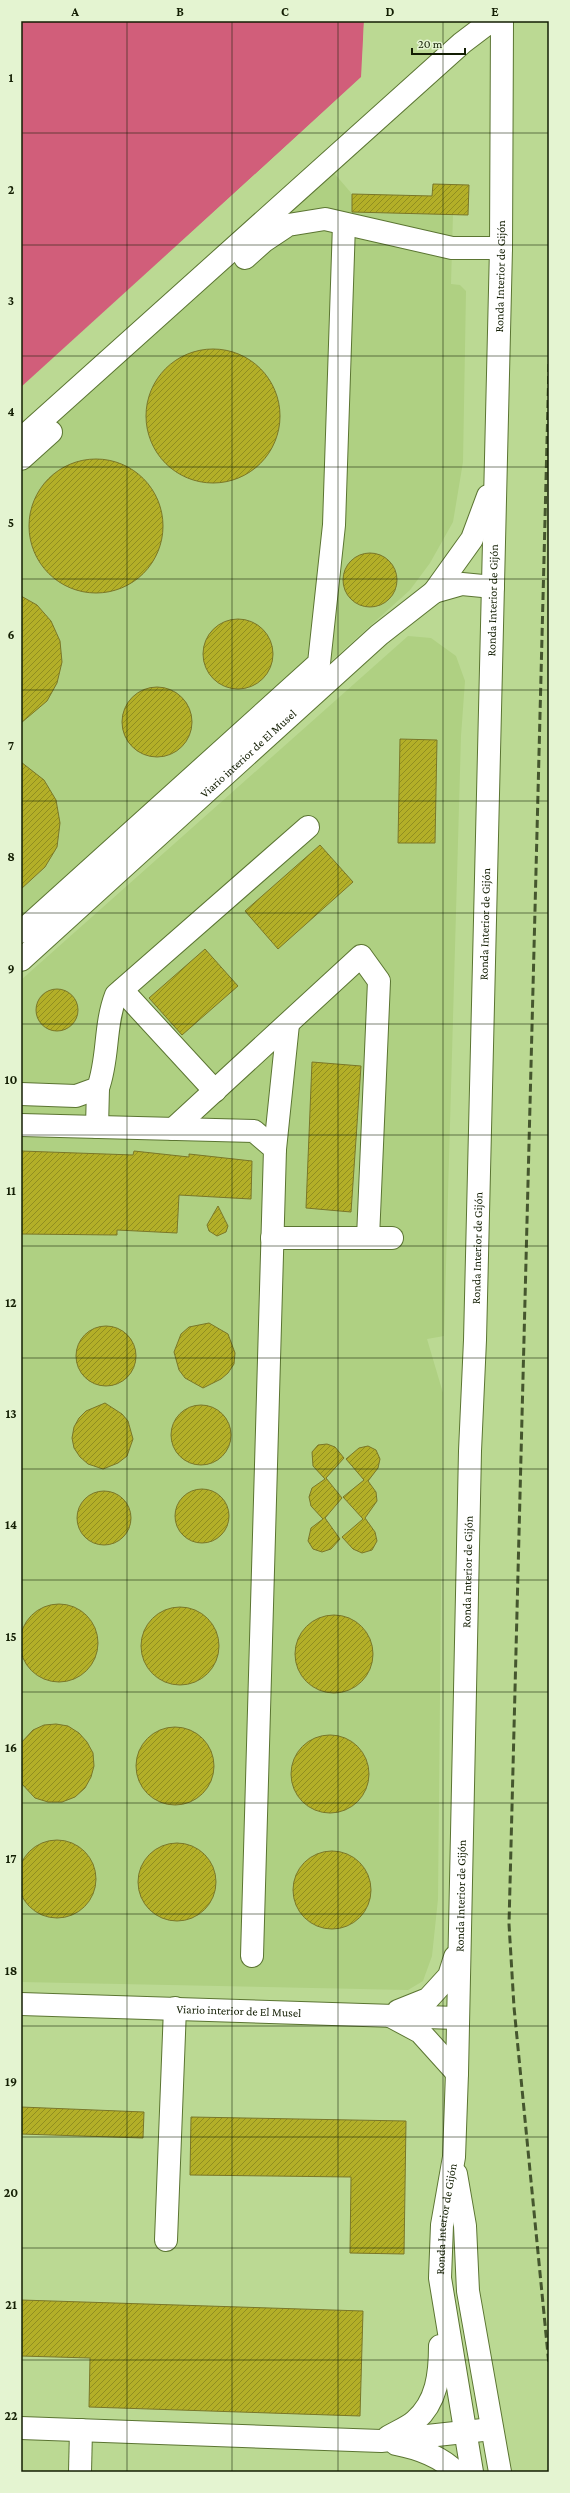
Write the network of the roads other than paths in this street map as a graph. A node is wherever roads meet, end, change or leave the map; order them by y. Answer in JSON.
{"nodes":[{"id":1,"x":491,"y":21,"type":"edge"},
{"id":2,"x":502,"y":21,"type":"edge"},
{"id":3,"x":344,"y":224,"type":"junction"},
{"id":4,"x":500,"y":248,"type":"junction"},
{"id":5,"x":21,"y":439,"type":"edge"},
{"id":6,"x":21,"y":459,"type":"edge"},
{"id":7,"x":494,"y":482,"type":"junction"},
{"id":8,"x":493,"y":587,"type":"junction"},
{"id":9,"x":434,"y":592,"type":"junction"},
{"id":10,"x":308,"y":827,"type":"dead end"},
{"id":11,"x":21,"y":932,"type":"edge"},
{"id":12,"x":21,"y":960,"type":"edge"},
{"id":13,"x":122,"y":990,"type":"junction"},
{"id":14,"x":288,"y":1024,"type":"junction"},
{"id":15,"x":98,"y":1088,"type":"junction"},
{"id":16,"x":215,"y":1091,"type":"junction"},
{"id":17,"x":21,"y":1094,"type":"edge"},
{"id":18,"x":21,"y":1125,"type":"edge"},
{"id":19,"x":97,"y":1127,"type":"junction"},
{"id":20,"x":173,"y":1129,"type":"junction"},
{"id":21,"x":275,"y":1149,"type":"junction"},
{"id":22,"x":272,"y":1238,"type":"junction"},
{"id":23,"x":368,"y":1238,"type":"junction"},
{"id":24,"x":392,"y":1238,"type":"dead end"},
{"id":25,"x":459,"y":1946,"type":"junction"},
{"id":26,"x":252,"y":1956,"type":"dead end"},
{"id":27,"x":21,"y":2004,"type":"edge"},
{"id":28,"x":175,"y":2008,"type":"junction"},
{"id":29,"x":387,"y":2014,"type":"junction"},
{"id":30,"x":457,"y":2018,"type":"junction"},
{"id":31,"x":457,"y":2073,"type":"junction"},
{"id":32,"x":454,"y":2157,"type":"junction"},
{"id":33,"x":166,"y":2240,"type":"dead end"},
{"id":34,"x":440,"y":2278,"type":"junction"},
{"id":35,"x":21,"y":2428,"type":"edge"},
{"id":36,"x":492,"y":2429,"type":"junction"},
{"id":37,"x":81,"y":2430,"type":"junction"},
{"id":38,"x":466,"y":2433,"type":"junction"},
{"id":39,"x":381,"y":2441,"type":"junction"},
{"id":40,"x":80,"y":2472,"type":"edge"},
{"id":41,"x":456,"y":2472,"type":"edge"},
{"id":42,"x":472,"y":2472,"type":"edge"},
{"id":43,"x":500,"y":2472,"type":"edge"}],
"edges":[{"from":1,"to":5,"type":"lane"},
{"from":2,"to":4,"type":"lane","name":"Ronda Interior de Gijón"},
{"from":3,"to":4,"type":"lane"},
{"from":3,"to":6,"type":"lane"},
{"from":3,"to":11,"type":"lane"},
{"from":4,"to":7,"type":"lane","name":"Ronda Interior de Gijón"},
{"from":7,"to":8,"type":"lane","name":"Ronda Interior de Gijón"},
{"from":7,"to":9,"type":"lane"},
{"from":8,"to":9,"type":"lane","name":"Viario interior de El Musel"},
{"from":8,"to":25,"type":"lane","name":"Ronda Interior de Gijón"},
{"from":9,"to":12,"type":"lane","name":"Viario interior de El Musel"},
{"from":10,"to":13,"type":"lane"},
{"from":13,"to":15,"type":"lane"},
{"from":13,"to":16,"type":"lane"},
{"from":14,"to":16,"type":"lane"},
{"from":14,"to":21,"type":"lane"},
{"from":14,"to":23,"type":"lane"},
{"from":15,"to":17,"type":"lane"},
{"from":15,"to":19,"type":"lane"},
{"from":16,"to":20,"type":"lane"},
{"from":18,"to":19,"type":"lane"},
{"from":19,"to":20,"type":"lane"},
{"from":20,"to":21,"type":"lane"},
{"from":21,"to":22,"type":"lane"},
{"from":22,"to":23,"type":"lane"},
{"from":22,"to":26,"type":"lane"},
{"from":23,"to":24,"type":"lane"},
{"from":25,"to":29,"type":"lane"},
{"from":25,"to":30,"type":"lane","name":"Ronda Interior de Gijón"},
{"from":27,"to":28,"type":"lane","name":"Viario interior de El Musel"},
{"from":28,"to":29,"type":"lane","name":"Viario interior de El Musel"},
{"from":28,"to":33,"type":"lane"},
{"from":29,"to":30,"type":"lane","name":"Viario interior de El Musel"},
{"from":29,"to":31,"type":"lane"},
{"from":30,"to":31,"type":"lane","name":"Ronda Interior de Gijón"},
{"from":31,"to":32,"type":"lane","name":"Ronda Interior de Gijón"},
{"from":32,"to":34,"type":"lane","name":"Ronda Interior de Gijón"},
{"from":32,"to":36,"type":"lane"},
{"from":34,"to":38,"type":"lane","name":"Ronda Interior de Gijón"},
{"from":34,"to":39,"type":"lane"},
{"from":35,"to":37,"type":"lane"},
{"from":36,"to":38,"type":"lane"},
{"from":36,"to":43,"type":"lane"},
{"from":37,"to":39,"type":"lane"},
{"from":37,"to":40,"type":"lane"},
{"from":38,"to":39,"type":"lane"},
{"from":38,"to":42,"type":"lane","name":"Ronda Interior de Gijón"},
{"from":39,"to":41,"type":"lane"}]}
